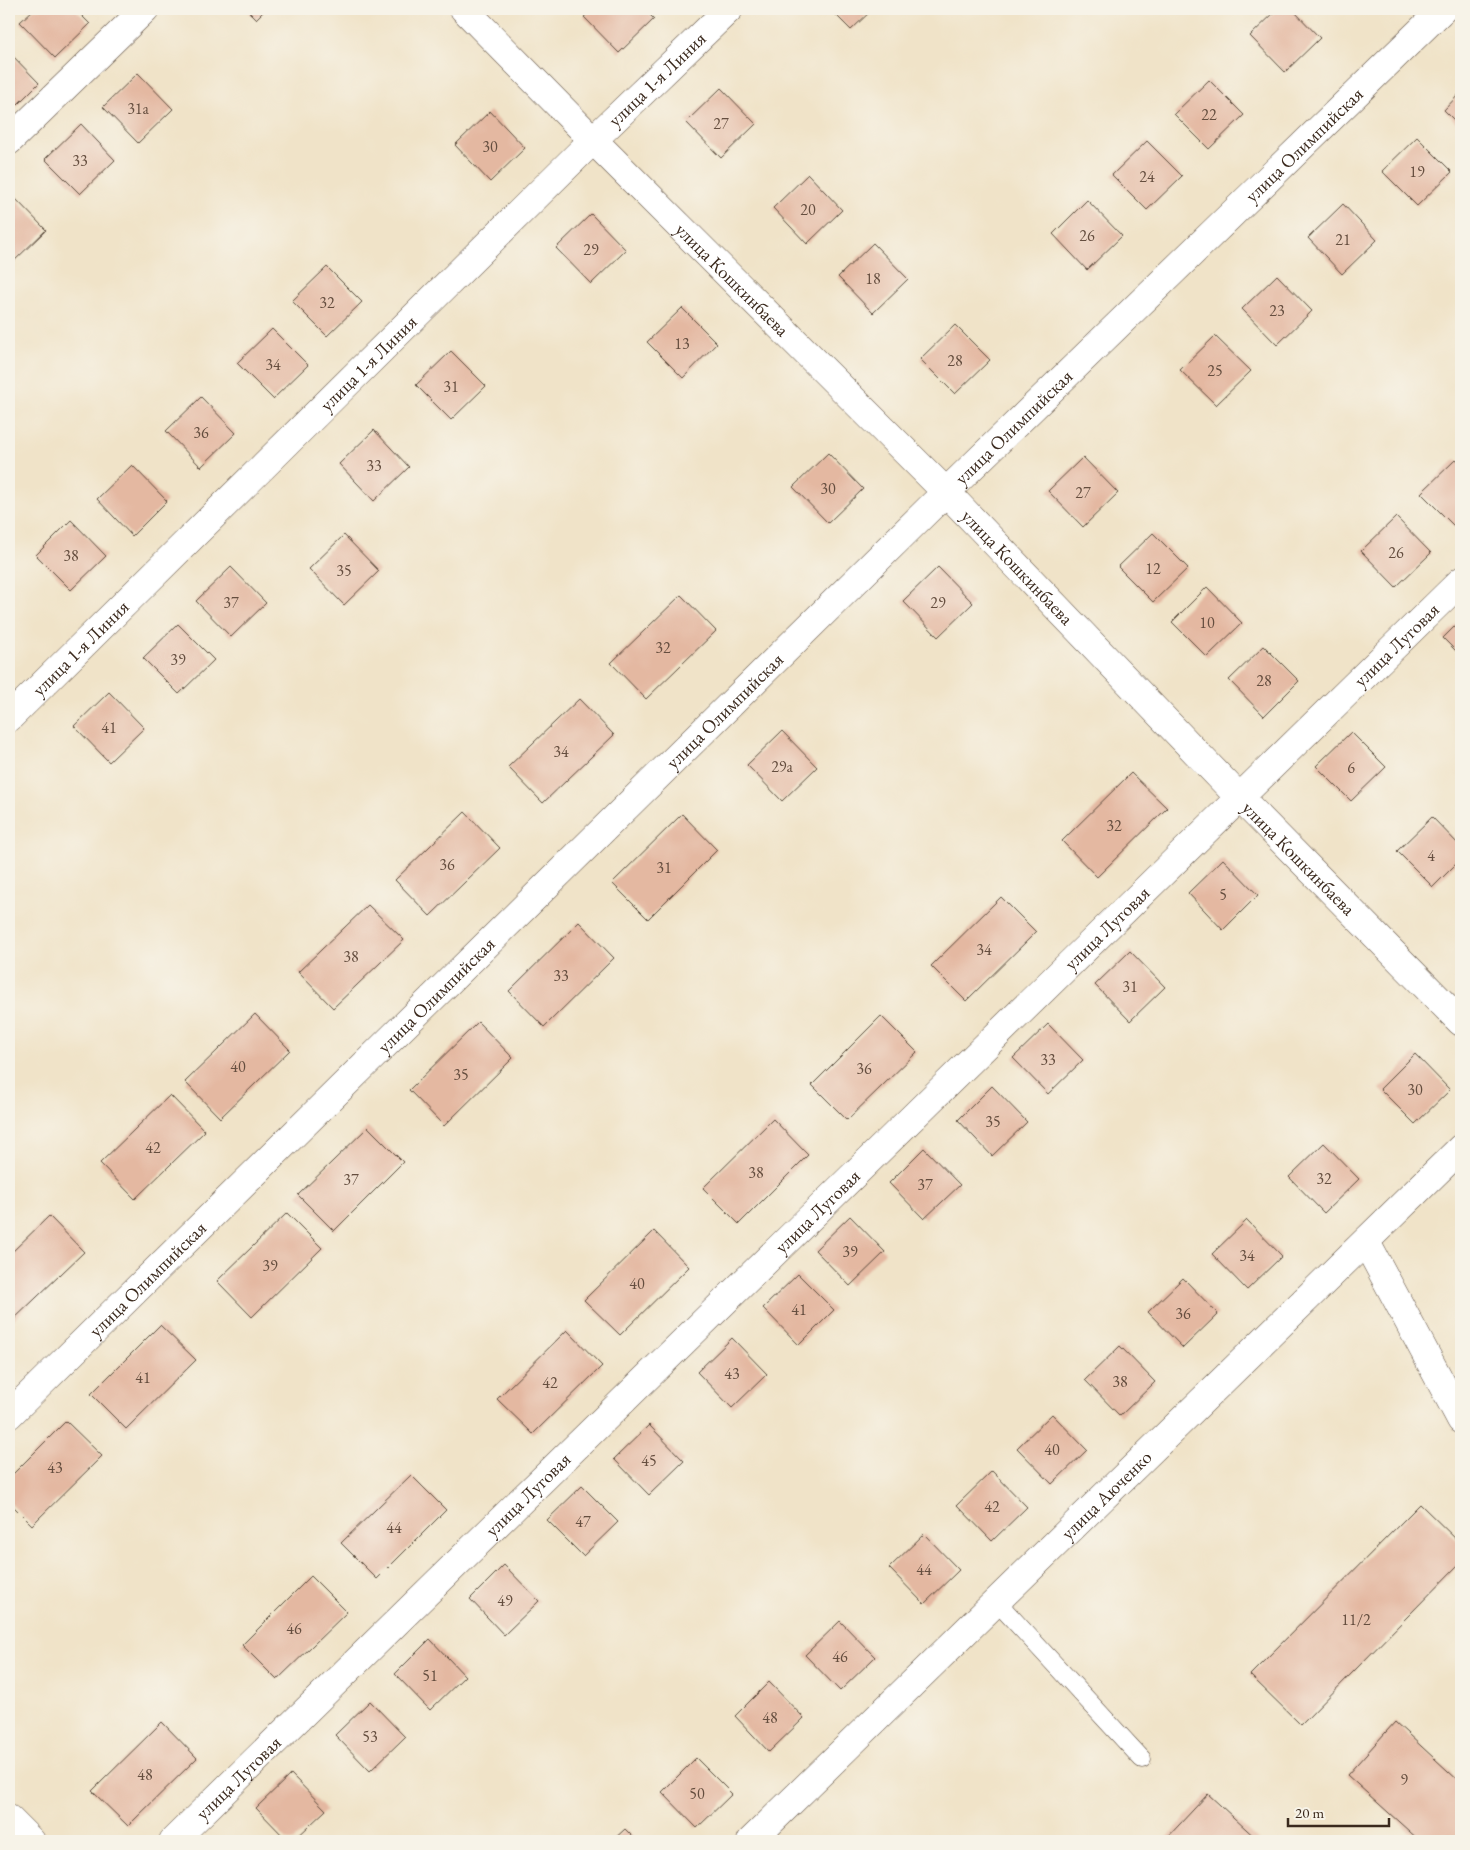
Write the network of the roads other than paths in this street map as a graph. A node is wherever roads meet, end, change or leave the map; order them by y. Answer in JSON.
{"nodes":[{"id":1,"x":145,"y":9,"type":"edge"},
{"id":2,"x":464,"y":9,"type":"edge"},
{"id":3,"x":729,"y":9,"type":"edge"},
{"id":4,"x":1443,"y":9,"type":"edge"},
{"id":5,"x":594,"y":140,"type":"junction"},
{"id":6,"x":9,"y":141,"type":"edge"},
{"id":7,"x":946,"y":492,"type":"junction"},
{"id":8,"x":1461,"y":581,"type":"edge"},
{"id":9,"x":9,"y":718,"type":"edge"},
{"id":10,"x":1239,"y":797,"type":"junction"},
{"id":11,"x":1461,"y":1022,"type":"edge"},
{"id":12,"x":1461,"y":1148,"type":"edge"},
{"id":13,"x":1366,"y":1242,"type":"junction"},
{"id":14,"x":9,"y":1415,"type":"edge"},
{"id":15,"x":1461,"y":1420,"type":"edge"},
{"id":16,"x":997,"y":1602,"type":"junction"},
{"id":17,"x":1142,"y":1759,"type":"dead end"},
{"id":18,"x":9,"y":1819,"type":"edge"},
{"id":19,"x":31,"y":1841,"type":"edge"},
{"id":20,"x":174,"y":1841,"type":"edge"},
{"id":21,"x":751,"y":1841,"type":"edge"}],
"edges":[{"from":1,"to":6,"type":"street"},
{"from":2,"to":5,"type":"street","name":"улица Кошкинбаева"},
{"from":3,"to":5,"type":"street","name":"улица 1-я Линия"},
{"from":4,"to":7,"type":"street","name":"улица Олимпийская"},
{"from":5,"to":7,"type":"street","name":"улица Кошкинбаева"},
{"from":5,"to":9,"type":"street","name":"улица 1-я Линия"},
{"from":7,"to":10,"type":"street","name":"улица Кошкинбаева"},
{"from":7,"to":14,"type":"street","name":"улица Олимпийская"},
{"from":8,"to":10,"type":"street","name":"улица Луговая"},
{"from":10,"to":11,"type":"street","name":"улица Кошкинбаева"},
{"from":10,"to":20,"type":"street","name":"улица Луговая"},
{"from":12,"to":13,"type":"street","name":"улица Аюченко"},
{"from":13,"to":15,"type":"street"},
{"from":13,"to":16,"type":"street","name":"улица Аюченко"},
{"from":16,"to":17,"type":"lane"},
{"from":16,"to":21,"type":"street","name":"улица Аюченко"},
{"from":18,"to":19,"type":"street"}]}
